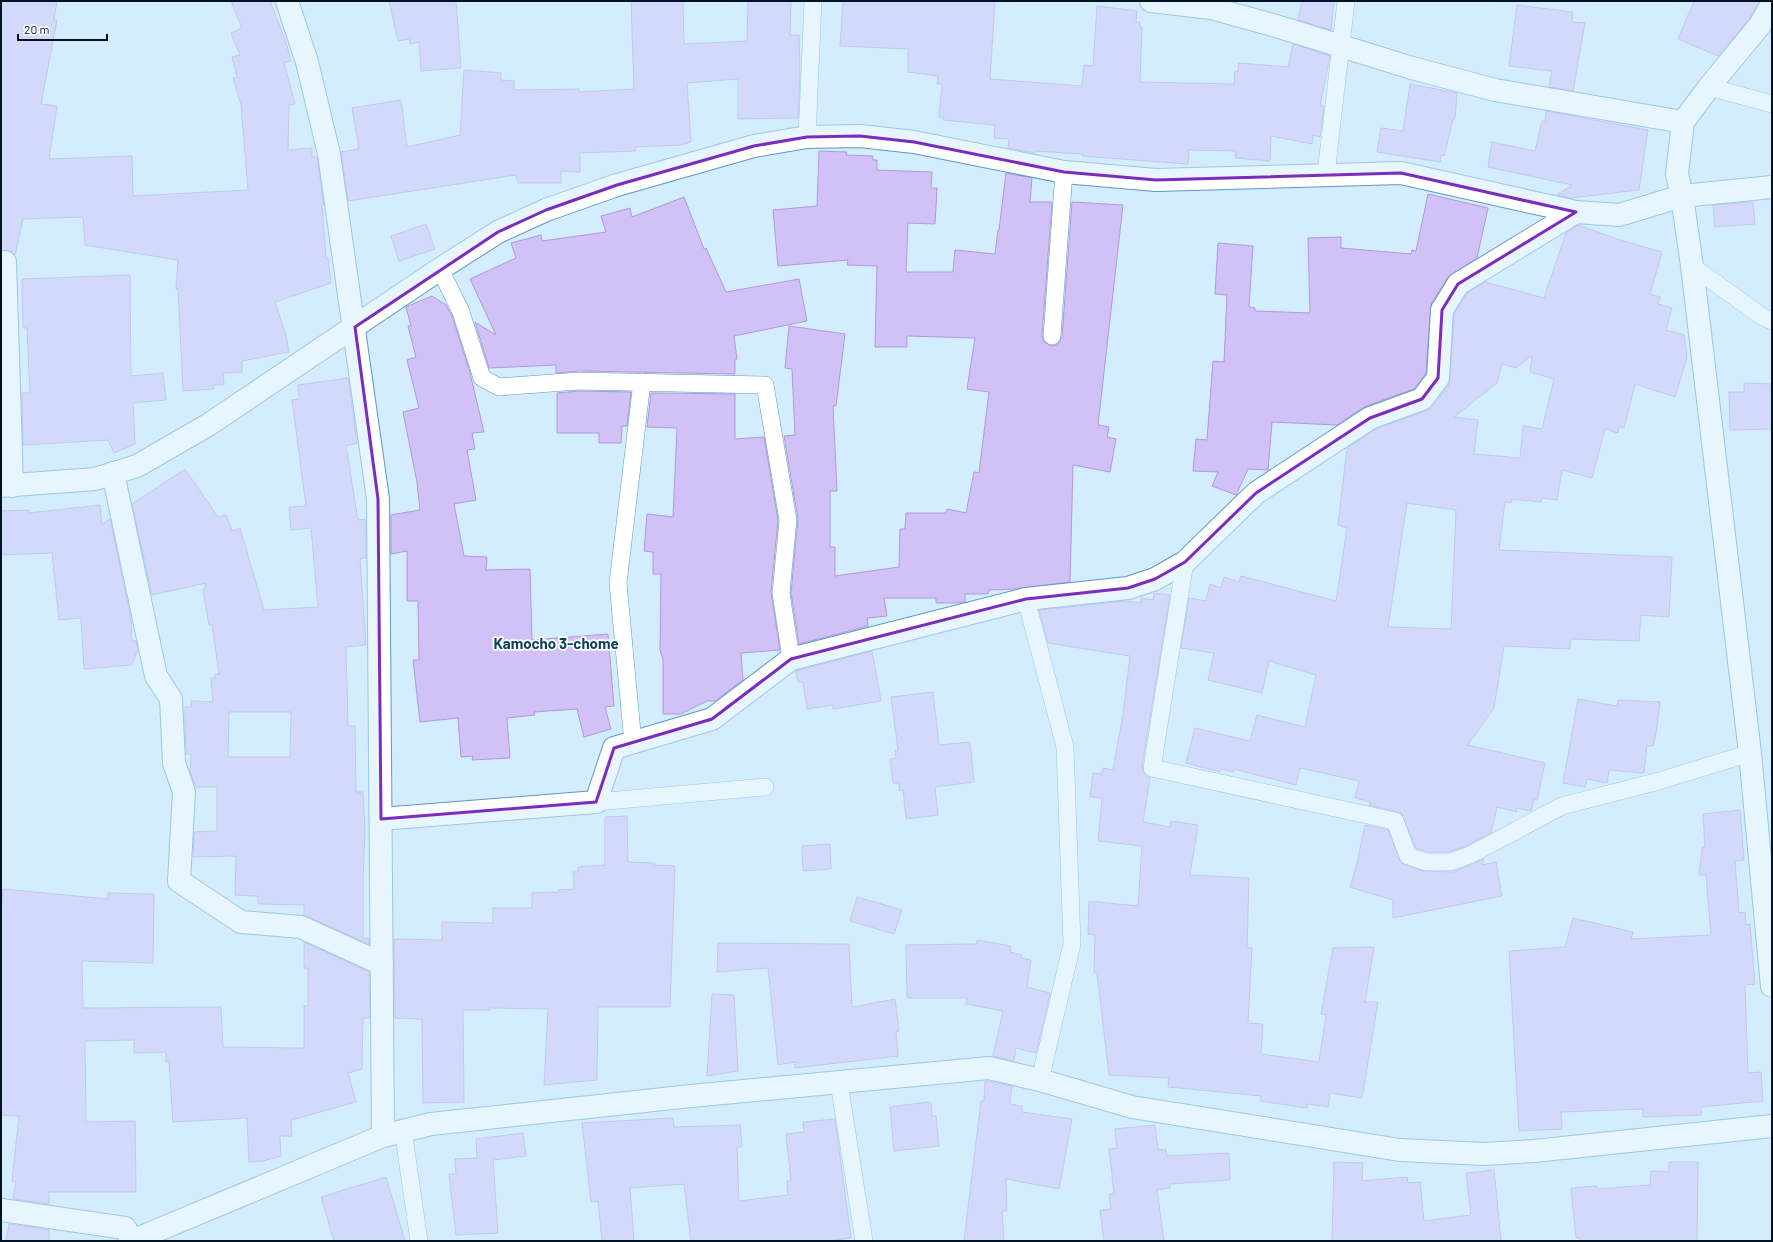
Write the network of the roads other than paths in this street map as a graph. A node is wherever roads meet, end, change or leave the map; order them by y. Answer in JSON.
{"nodes":[{"id":1,"x":287,"y":1,"type":"edge"},
{"id":2,"x":813,"y":1,"type":"edge"},
{"id":3,"x":1151,"y":1,"type":"edge"},
{"id":4,"x":1346,"y":1,"type":"edge"},
{"id":5,"x":1772,"y":4,"type":"edge"},
{"id":6,"x":1341,"y":46,"type":"junction"},
{"id":7,"x":1708,"y":87,"type":"junction"},
{"id":8,"x":1772,"y":104,"type":"edge"},
{"id":9,"x":1683,"y":122,"type":"junction"},
{"id":10,"x":807,"y":137,"type":"junction"},
{"id":11,"x":1064,"y":172,"type":"junction"},
{"id":12,"x":1326,"y":174,"type":"junction"},
{"id":13,"x":1772,"y":187,"type":"edge"},
{"id":14,"x":1682,"y":196,"type":"junction"},
{"id":15,"x":1576,"y":212,"type":"junction"},
{"id":16,"x":5,"y":262,"type":"dead end"},
{"id":17,"x":1692,"y":266,"type":"junction"},
{"id":18,"x":440,"y":269,"type":"junction"},
{"id":19,"x":1772,"y":321,"type":"edge"},
{"id":20,"x":355,"y":327,"type":"junction"},
{"id":21,"x":1052,"y":336,"type":"dead end"},
{"id":22,"x":642,"y":382,"type":"junction"},
{"id":23,"x":113,"y":473,"type":"junction"},
{"id":24,"x":7,"y":486,"type":"edge"},
{"id":25,"x":1185,"y":562,"type":"junction"},
{"id":26,"x":1026,"y":599,"type":"junction"},
{"id":27,"x":791,"y":660,"type":"junction"},
{"id":28,"x":633,"y":743,"type":"junction"},
{"id":29,"x":1750,"y":753,"type":"junction"},
{"id":30,"x":765,"y":787,"type":"dead end"},
{"id":31,"x":596,"y":802,"type":"junction"},
{"id":32,"x":381,"y":819,"type":"junction"},
{"id":33,"x":382,"y":964,"type":"junction"},
{"id":34,"x":1772,"y":986,"type":"edge"},
{"id":35,"x":1040,"y":1080,"type":"junction"},
{"id":36,"x":839,"y":1083,"type":"junction"},
{"id":37,"x":1772,"y":1126,"type":"edge"},
{"id":38,"x":393,"y":1133,"type":"junction"},
{"id":39,"x":1,"y":1210,"type":"edge"},
{"id":40,"x":133,"y":1241,"type":"edge"},
{"id":41,"x":419,"y":1241,"type":"edge"},
{"id":42,"x":864,"y":1241,"type":"edge"}],
"edges":[{"from":1,"to":20,"type":"street"},
{"from":2,"to":10,"type":"lane"},
{"from":3,"to":6,"type":"street"},
{"from":4,"to":6,"type":"lane"},
{"from":5,"to":7,"type":"street"},
{"from":6,"to":9,"type":"street"},
{"from":6,"to":12,"type":"lane"},
{"from":7,"to":8,"type":"lane"},
{"from":7,"to":9,"type":"street"},
{"from":9,"to":14,"type":"street"},
{"from":10,"to":11,"type":"street"},
{"from":10,"to":18,"type":"street"},
{"from":11,"to":12,"type":"street"},
{"from":11,"to":21,"type":"lane"},
{"from":12,"to":15,"type":"street"},
{"from":13,"to":14,"type":"street"},
{"from":14,"to":15,"type":"street"},
{"from":14,"to":17,"type":"street"},
{"from":15,"to":25,"type":"street"},
{"from":16,"to":24,"type":"street"},
{"from":17,"to":19,"type":"lane"},
{"from":17,"to":29,"type":"street"},
{"from":18,"to":20,"type":"street"},
{"from":18,"to":22,"type":"lane"},
{"from":20,"to":23,"type":"street"},
{"from":20,"to":32,"type":"street"},
{"from":22,"to":27,"type":"lane"},
{"from":22,"to":28,"type":"lane"},
{"from":23,"to":24,"type":"street"},
{"from":23,"to":33,"type":"street"},
{"from":25,"to":26,"type":"street"},
{"from":25,"to":29,"type":"lane"},
{"from":26,"to":27,"type":"street"},
{"from":26,"to":35,"type":"lane"},
{"from":27,"to":28,"type":"street"},
{"from":28,"to":31,"type":"street"},
{"from":29,"to":34,"type":"street"},
{"from":30,"to":31,"type":"lane"},
{"from":31,"to":32,"type":"street"},
{"from":32,"to":33,"type":"street"},
{"from":33,"to":38,"type":"street"},
{"from":35,"to":36,"type":"street"},
{"from":35,"to":37,"type":"street"},
{"from":36,"to":38,"type":"street"},
{"from":36,"to":42,"type":"lane"},
{"from":38,"to":40,"type":"street"},
{"from":38,"to":41,"type":"lane"},
{"from":39,"to":40,"type":"street"}]}
